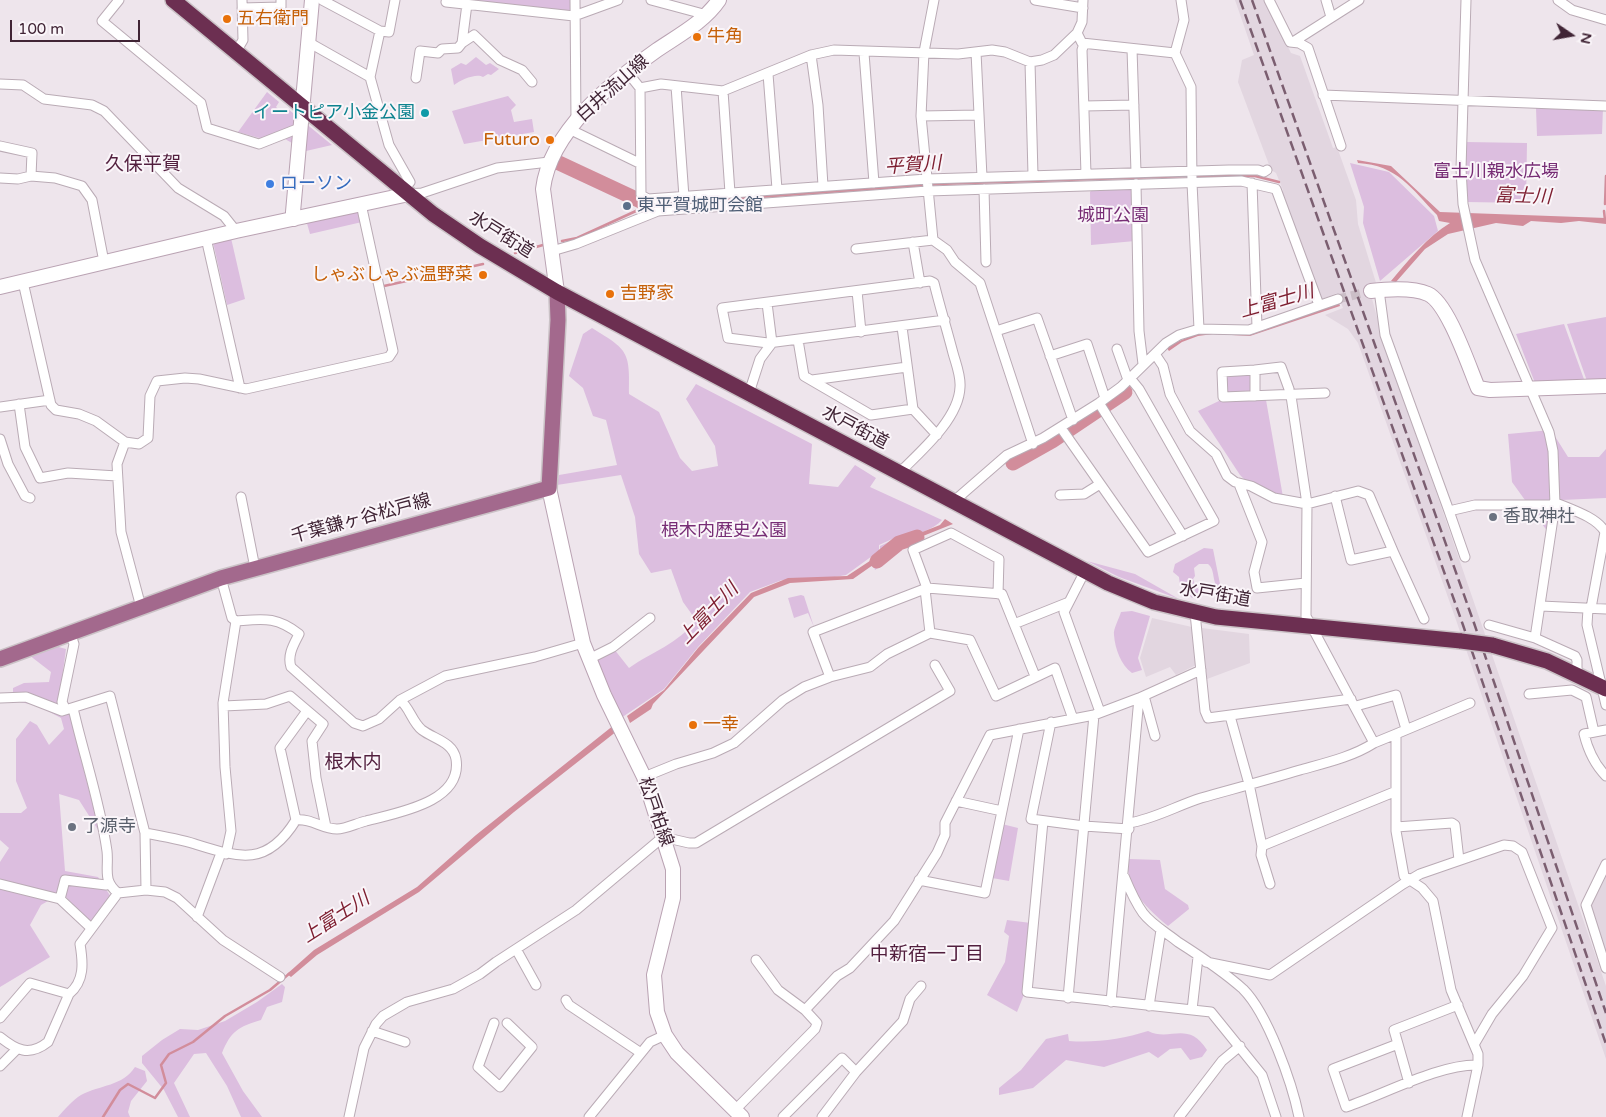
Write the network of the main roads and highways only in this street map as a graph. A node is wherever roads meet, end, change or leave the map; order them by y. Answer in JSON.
{"nodes":[{"id":1,"x":173,"y":0,"type":"edge"},
{"id":2,"x":312,"y":0,"type":"edge"},
{"id":3,"x":719,"y":0,"type":"edge"},
{"id":4,"x":303,"y":107,"type":"junction"},
{"id":5,"x":406,"y":192,"type":"junction"},
{"id":6,"x":294,"y":219,"type":"junction"},
{"id":7,"x":0,"y":288,"type":"edge"},
{"id":8,"x":1375,"y":291,"type":"tunnel mouth"},
{"id":9,"x":557,"y":292,"type":"junction"},
{"id":10,"x":1606,"y":386,"type":"edge"},
{"id":11,"x":549,"y":488,"type":"junction"},
{"id":12,"x":0,"y":659,"type":"edge"},
{"id":13,"x":1604,"y":688,"type":"edge"},
{"id":14,"x":738,"y":1114,"type":"edge"}],
"edges":[{"from":1,"to":4,"type":"highway","name":"水戸街道"},
{"from":2,"to":4,"type":"main road"},
{"from":3,"to":9,"type":"main road","name":"白井流山線"},
{"from":4,"to":5,"type":"highway","name":"水戸街道"},
{"from":4,"to":6,"type":"main road"},
{"from":5,"to":6,"type":"main road"},
{"from":5,"to":9,"type":"highway","name":"水戸街道"},
{"from":6,"to":7,"type":"main road"},
{"from":8,"to":10,"type":"main road"},
{"from":9,"to":11,"type":"main road"},
{"from":9,"to":13,"type":"highway","name":"水戸街道","bridge":true},
{"from":11,"to":12,"type":"main road","name":"千葉鎌ヶ谷松戸線"},
{"from":11,"to":14,"type":"main road","name":"松戸柏線"}]}
